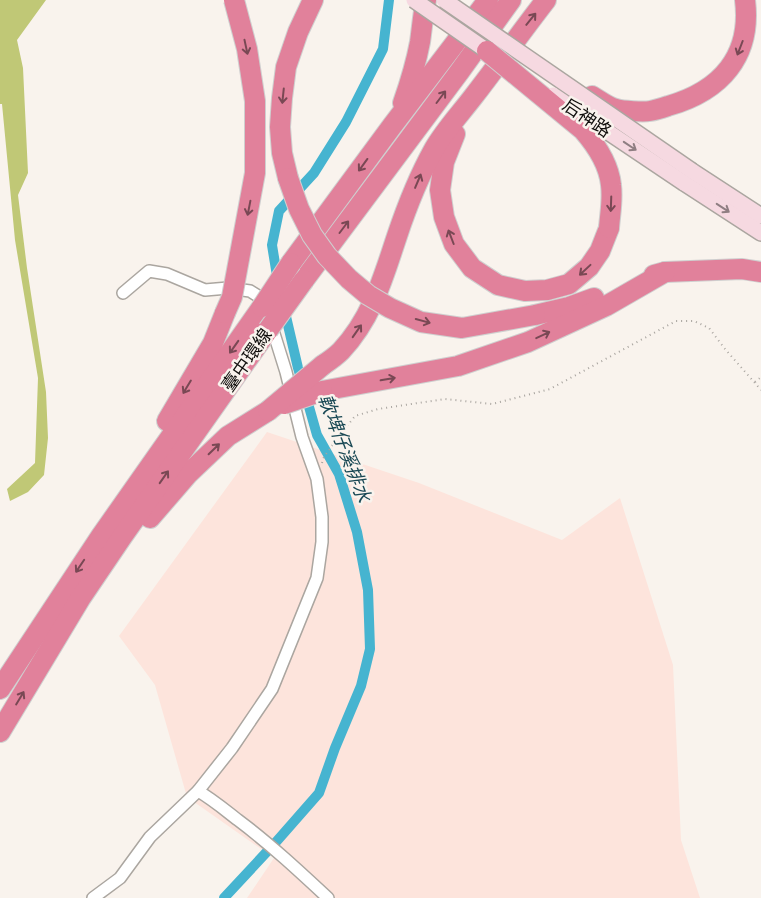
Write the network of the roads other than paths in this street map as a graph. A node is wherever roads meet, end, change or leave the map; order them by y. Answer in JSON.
{"nodes":[{"id":1,"x":234,"y":0,"type":"edge"},
{"id":2,"x":312,"y":0,"type":"edge"},
{"id":3,"x":414,"y":0,"type":"edge"},
{"id":4,"x":426,"y":0,"type":"edge"},
{"id":5,"x":444,"y":0,"type":"edge"},
{"id":6,"x":488,"y":0,"type":"edge"},
{"id":7,"x":512,"y":0,"type":"edge"},
{"id":8,"x":546,"y":0,"type":"edge"},
{"id":9,"x":744,"y":0,"type":"edge"},
{"id":10,"x":487,"y":51,"type":"junction"},
{"id":11,"x":554,"y":75,"type":"junction"},
{"id":12,"x":473,"y":97,"type":"junction"},
{"id":13,"x":392,"y":126,"type":"junction"},
{"id":14,"x":688,"y":177,"type":"junction"},
{"id":15,"x":761,"y":216,"type":"edge"},
{"id":16,"x":761,"y":233,"type":"edge"},
{"id":17,"x":752,"y":271,"type":"edge"},
{"id":18,"x":665,"y":272,"type":"junction"},
{"id":19,"x":123,"y":293,"type":"dead end"},
{"id":20,"x":268,"y":411,"type":"junction"},
{"id":21,"x":101,"y":536,"type":"junction"},
{"id":22,"x":40,"y":663,"type":"junction"},
{"id":23,"x":0,"y":689,"type":"edge"},
{"id":24,"x":0,"y":732,"type":"edge"},
{"id":25,"x":198,"y":791,"type":"junction"},
{"id":26,"x":93,"y":898,"type":"edge"},
{"id":27,"x":328,"y":898,"type":"edge"}],
"edges":[{"from":1,"to":21,"type":"highway","one_way":true,"bridge":true},
{"from":2,"to":18,"type":"highway","one_way":true,"bridge":true},
{"from":3,"to":10,"type":"street","name":"后神路","bridge":true},
{"from":4,"to":13,"type":"highway"},
{"from":5,"to":11,"type":"street","name":"后神路","bridge":true},
{"from":6,"to":13,"type":"highway","name":"臺中環線"},
{"from":22,"to":7,"type":"highway","name":"臺中環線","one_way":true,"bridge":true},
{"from":12,"to":8,"type":"highway","one_way":true},
{"from":9,"to":11,"type":"highway","one_way":true,"bridge":true},
{"from":10,"to":12,"type":"highway","one_way":true,"bridge":true},
{"from":10,"to":14,"type":"street","name":"后神路","one_way":true,"bridge":true},
{"from":11,"to":14,"type":"street","name":"后神路","bridge":true},
{"from":20,"to":12,"type":"highway","one_way":true,"bridge":true},
{"from":13,"to":21,"type":"highway","name":"臺中環線","one_way":true,"bridge":true},
{"from":14,"to":15,"type":"street","name":"后神路"},
{"from":14,"to":16,"type":"street","name":"后神路","one_way":true},
{"from":17,"to":18,"type":"highway"},
{"from":20,"to":18,"type":"highway","one_way":true,"bridge":true},
{"from":19,"to":25,"type":"street"},
{"from":22,"to":20,"type":"highway","one_way":true},
{"from":21,"to":23,"type":"highway","name":"臺中環線","one_way":true},
{"from":24,"to":22,"type":"highway","name":"臺中環線","one_way":true},
{"from":25,"to":26,"type":"street"},
{"from":25,"to":27,"type":"street"}]}
